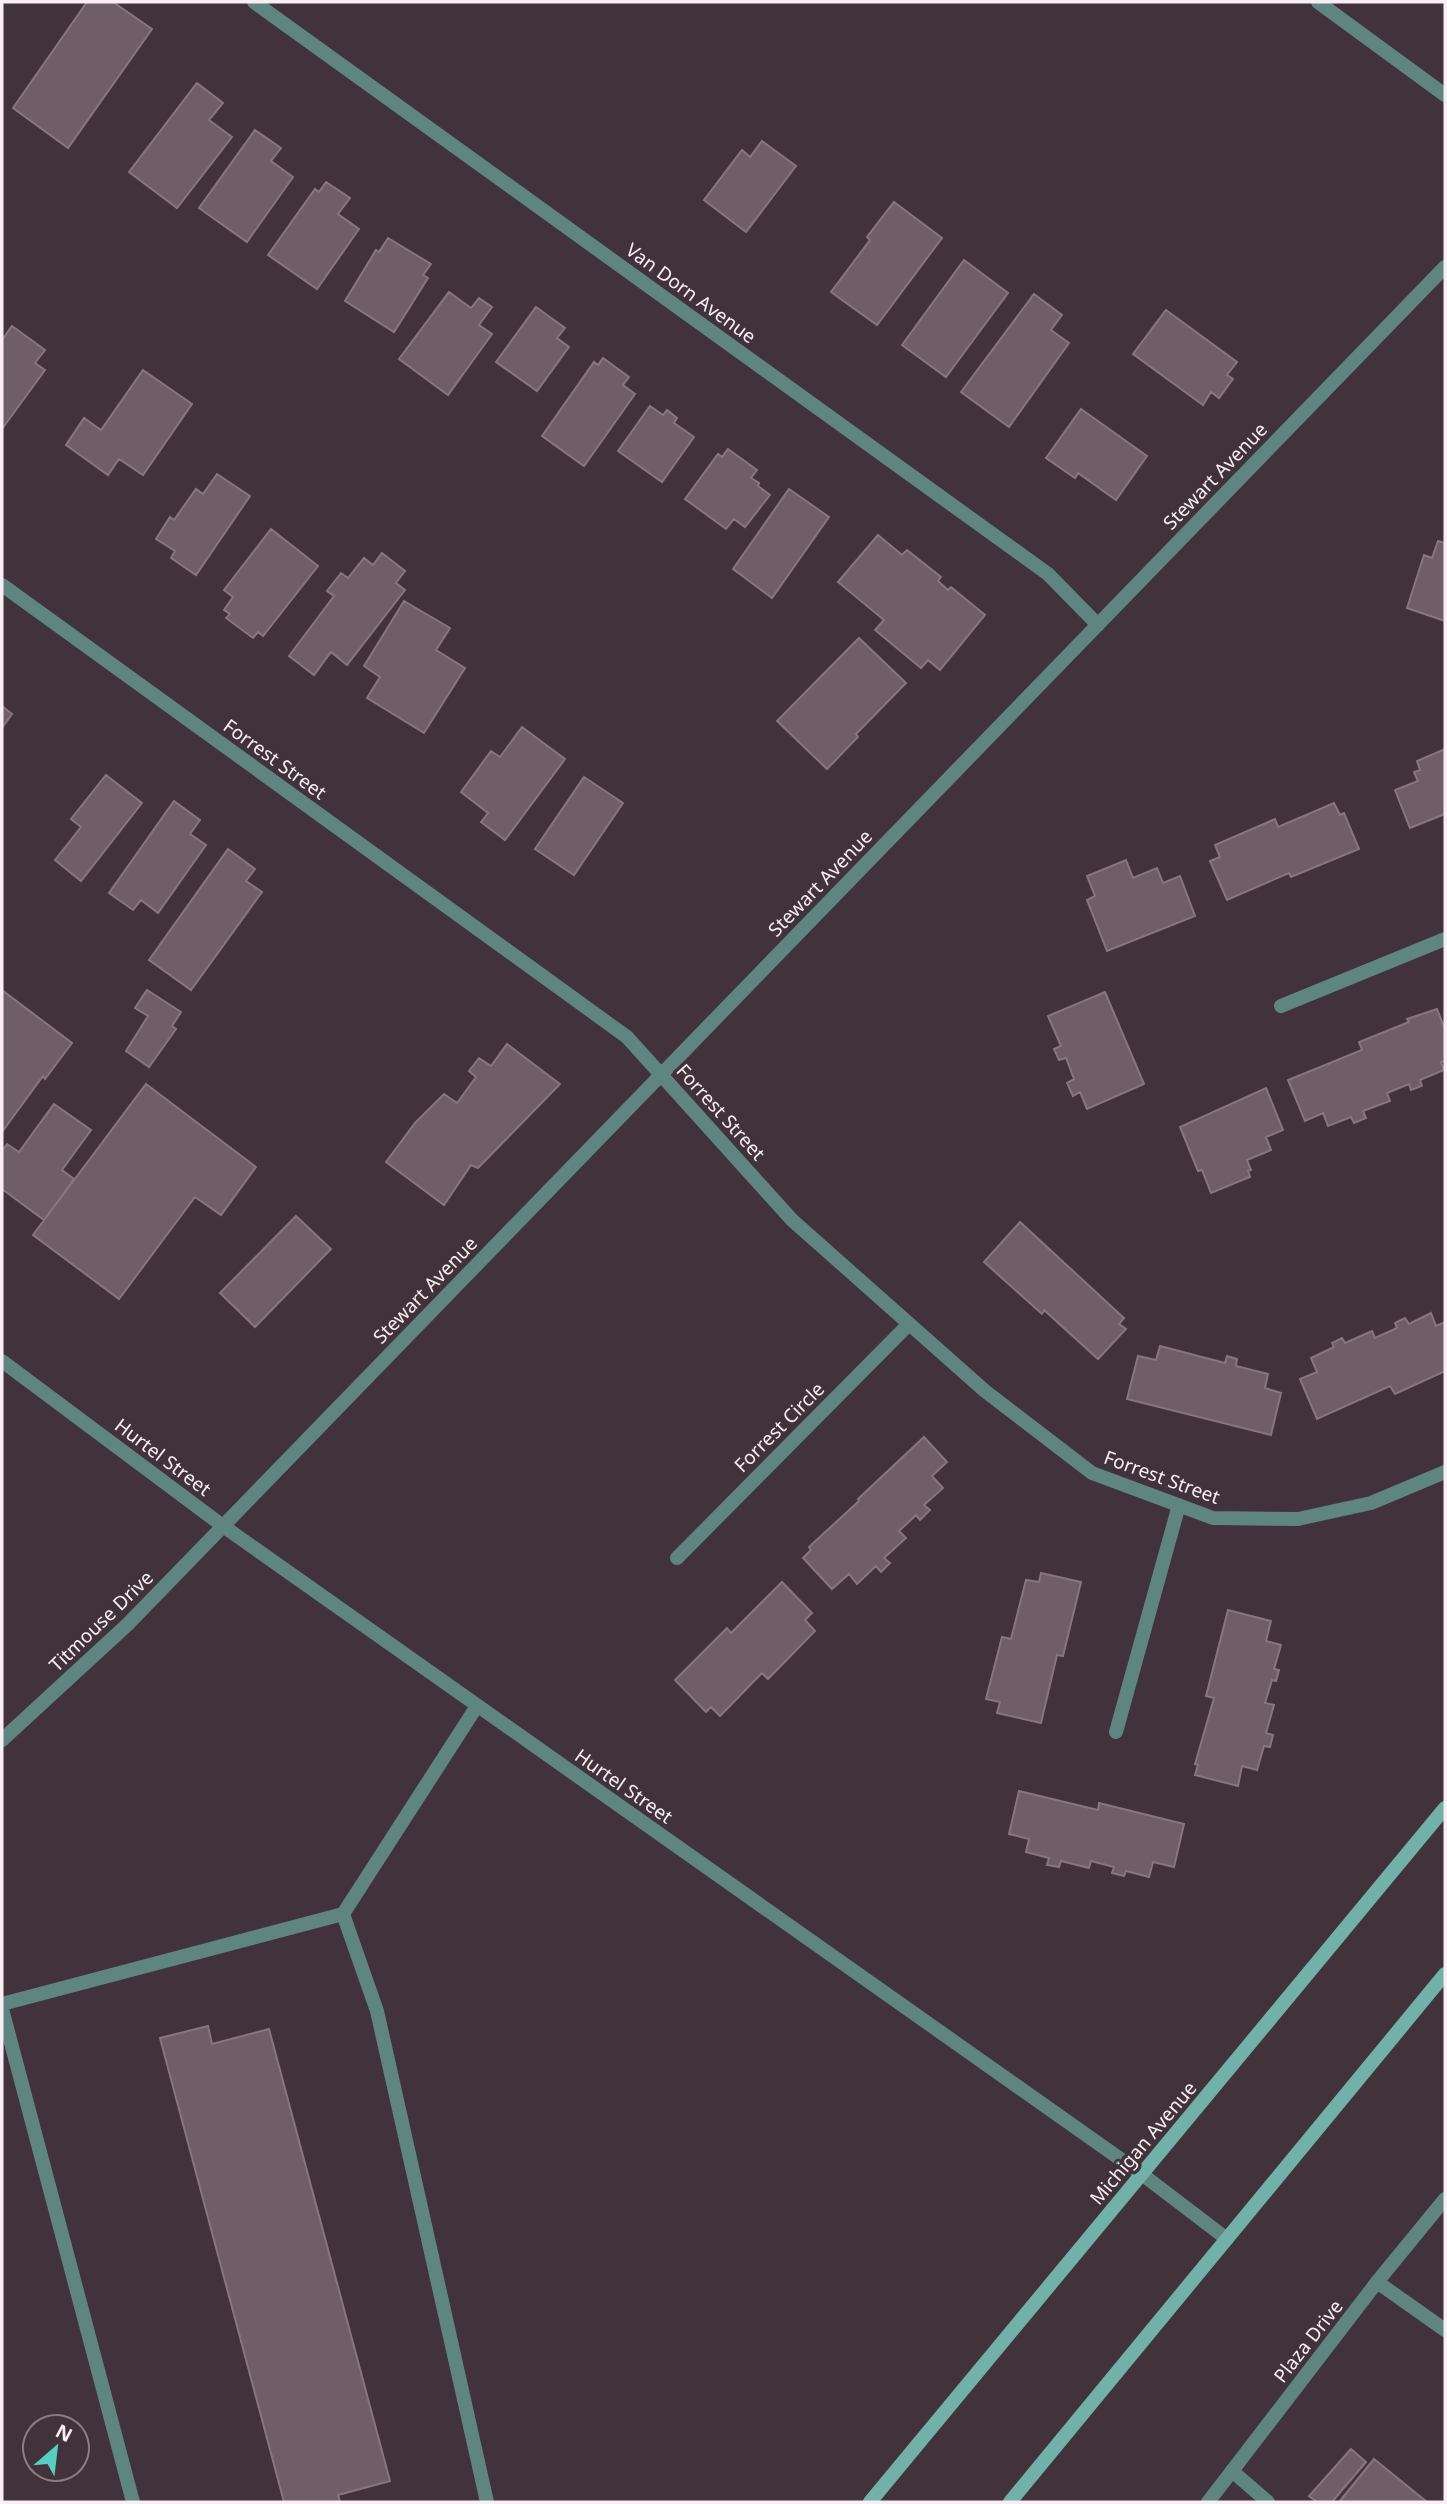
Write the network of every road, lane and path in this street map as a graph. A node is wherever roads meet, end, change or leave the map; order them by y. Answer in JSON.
{"nodes":[{"id":1,"x":254,"y":2,"type":"edge"},
{"id":2,"x":1318,"y":2,"type":"edge"},
{"id":3,"x":1445,"y":95,"type":"edge"},
{"id":4,"x":1445,"y":267,"type":"edge"},
{"id":5,"x":2,"y":585,"type":"edge"},
{"id":6,"x":1098,"y":625,"type":"junction"},
{"id":7,"x":1445,"y":939,"type":"edge"},
{"id":8,"x":1281,"y":1006,"type":"dead end"},
{"id":9,"x":661,"y":1075,"type":"junction"},
{"id":10,"x":909,"y":1324,"type":"junction"},
{"id":11,"x":2,"y":1361,"type":"edge"},
{"id":12,"x":1445,"y":1472,"type":"edge"},
{"id":13,"x":1178,"y":1506,"type":"junction"},
{"id":14,"x":223,"y":1526,"type":"junction"},
{"id":15,"x":677,"y":1558,"type":"dead end"},
{"id":16,"x":477,"y":1706,"type":"junction"},
{"id":17,"x":1116,"y":1732,"type":"dead end"},
{"id":18,"x":2,"y":1740,"type":"edge"},
{"id":19,"x":1445,"y":1808,"type":"edge"},
{"id":20,"x":343,"y":1914,"type":"junction"},
{"id":21,"x":1445,"y":1974,"type":"edge"},
{"id":22,"x":2,"y":2007,"type":"edge"},
{"id":23,"x":1143,"y":2175,"type":"junction"},
{"id":24,"x":1445,"y":2199,"type":"edge"},
{"id":25,"x":1227,"y":2239,"type":"junction"},
{"id":26,"x":1377,"y":2282,"type":"junction"},
{"id":27,"x":1445,"y":2330,"type":"edge"},
{"id":28,"x":1232,"y":2471,"type":"junction"},
{"id":29,"x":133,"y":2502,"type":"edge"},
{"id":30,"x":487,"y":2502,"type":"edge"},
{"id":31,"x":870,"y":2502,"type":"edge"},
{"id":32,"x":1010,"y":2502,"type":"edge"},
{"id":33,"x":1208,"y":2502,"type":"edge"},
{"id":34,"x":1268,"y":2502,"type":"edge"}],
"edges":[{"from":1,"to":6,"type":"street","name":"Van Dorn Avenue"},
{"from":2,"to":3,"type":"street"},
{"from":4,"to":6,"type":"street","name":"Stewart Avenue"},
{"from":5,"to":9,"type":"street","name":"Forrest Street"},
{"from":6,"to":9,"type":"street","name":"Stewart Avenue"},
{"from":7,"to":8,"type":"street"},
{"from":9,"to":10,"type":"street","name":"Forrest Street"},
{"from":9,"to":14,"type":"street","name":"Stewart Avenue"},
{"from":10,"to":13,"type":"street","name":"Forrest Street"},
{"from":10,"to":15,"type":"street","name":"Forrest Circle"},
{"from":11,"to":14,"type":"street","name":"Hurtel Street"},
{"from":12,"to":13,"type":"street","name":"Forrest Street"},
{"from":13,"to":17,"type":"street"},
{"from":14,"to":16,"type":"street","name":"Hurtel Street"},
{"from":14,"to":18,"type":"street","name":"Titmouse Drive"},
{"from":16,"to":20,"type":"street"},
{"from":16,"to":23,"type":"street","name":"Hurtel Street"},
{"from":19,"to":23,"type":"main road","name":"Michigan Avenue"},
{"from":20,"to":22,"type":"street"},
{"from":20,"to":30,"type":"street"},
{"from":21,"to":25,"type":"main road"},
{"from":22,"to":29,"type":"street"},
{"from":23,"to":25,"type":"street","name":"Hurtel Street"},
{"from":23,"to":31,"type":"main road","name":"Michigan Avenue"},
{"from":24,"to":26,"type":"street","name":"Plaza Drive"},
{"from":25,"to":32,"type":"main road"},
{"from":26,"to":27,"type":"street"},
{"from":26,"to":28,"type":"street","name":"Plaza Drive"},
{"from":28,"to":33,"type":"street","name":"Plaza Drive"},
{"from":28,"to":34,"type":"street"}]}
